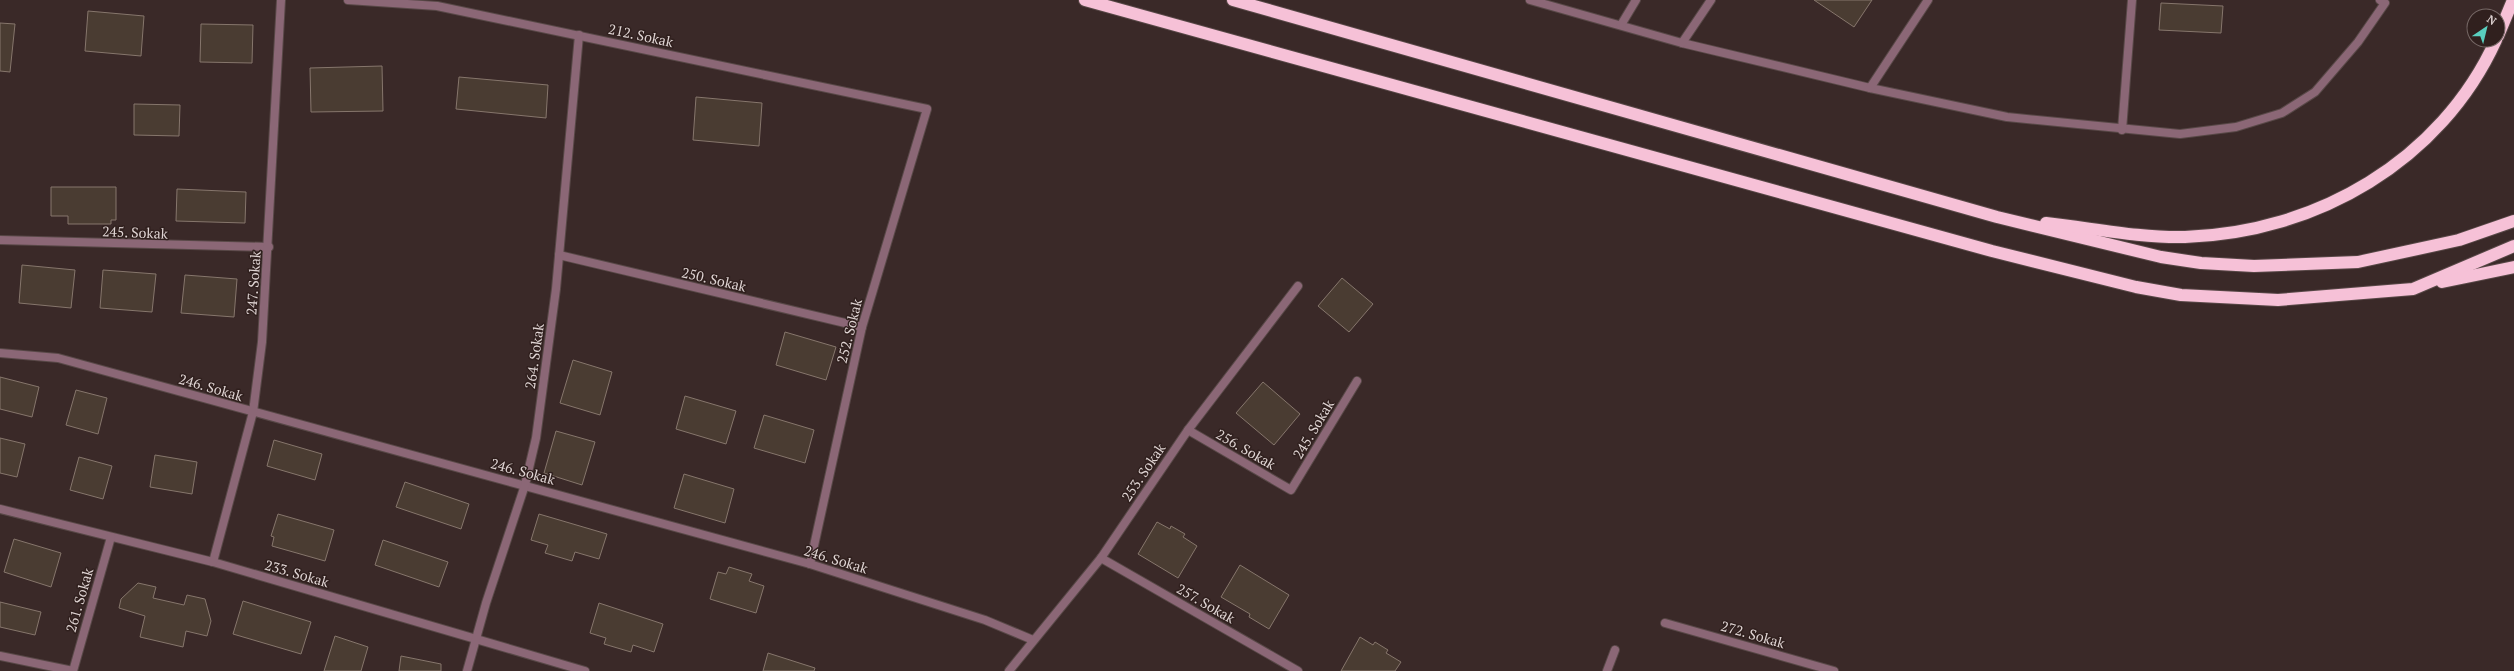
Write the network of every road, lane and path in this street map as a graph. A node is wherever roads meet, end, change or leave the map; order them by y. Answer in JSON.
{"nodes":[{"id":1,"x":281,"y":0,"type":"edge"},
{"id":2,"x":348,"y":0,"type":"edge"},
{"id":3,"x":1085,"y":0,"type":"edge"},
{"id":4,"x":1234,"y":0,"type":"edge"},
{"id":5,"x":1530,"y":0,"type":"edge"},
{"id":6,"x":1636,"y":0,"type":"edge"},
{"id":7,"x":1711,"y":0,"type":"edge"},
{"id":8,"x":1928,"y":0,"type":"edge"},
{"id":9,"x":2132,"y":0,"type":"edge"},
{"id":10,"x":2380,"y":0,"type":"edge"},
{"id":11,"x":2513,"y":0,"type":"edge"},
{"id":12,"x":2506,"y":17,"type":"edge"},
{"id":13,"x":1620,"y":25,"type":"junction"},
{"id":14,"x":579,"y":35,"type":"junction"},
{"id":15,"x":1682,"y":43,"type":"junction"},
{"id":16,"x":2492,"y":48,"type":"edge"},
{"id":17,"x":1870,"y":88,"type":"junction"},
{"id":18,"x":927,"y":109,"type":"joint"},
{"id":19,"x":2122,"y":130,"type":"junction"},
{"id":20,"x":1997,"y":217,"type":"junction"},
{"id":21,"x":2514,"y":221,"type":"edge"},
{"id":22,"x":0,"y":240,"type":"edge"},
{"id":23,"x":2514,"y":246,"type":"edge"},
{"id":24,"x":269,"y":247,"type":"junction"},
{"id":25,"x":559,"y":255,"type":"junction"},
{"id":26,"x":2514,"y":267,"type":"edge"},
{"id":27,"x":1298,"y":286,"type":"dead end"},
{"id":28,"x":2413,"y":289,"type":"junction"},
{"id":29,"x":862,"y":327,"type":"junction"},
{"id":30,"x":0,"y":353,"type":"edge"},
{"id":31,"x":1357,"y":382,"type":"dead end"},
{"id":32,"x":253,"y":412,"type":"junction"},
{"id":33,"x":1188,"y":430,"type":"junction"},
{"id":34,"x":525,"y":485,"type":"junction"},
{"id":35,"x":1291,"y":490,"type":"joint"},
{"id":36,"x":0,"y":508,"type":"edge"},
{"id":37,"x":111,"y":537,"type":"junction"},
{"id":38,"x":1101,"y":558,"type":"junction"},
{"id":39,"x":213,"y":562,"type":"junction"},
{"id":40,"x":810,"y":564,"type":"junction"},
{"id":41,"x":1665,"y":623,"type":"dead end"},
{"id":42,"x":476,"y":638,"type":"junction"},
{"id":43,"x":1033,"y":640,"type":"junction"},
{"id":44,"x":1615,"y":650,"type":"dead end"},
{"id":45,"x":0,"y":656,"type":"edge"},
{"id":46,"x":73,"y":671,"type":"edge"},
{"id":47,"x":467,"y":671,"type":"edge"},
{"id":48,"x":585,"y":671,"type":"edge"},
{"id":49,"x":1008,"y":671,"type":"edge"},
{"id":50,"x":1298,"y":671,"type":"edge"},
{"id":51,"x":1607,"y":671,"type":"edge"},
{"id":52,"x":1834,"y":671,"type":"edge"}],
"edges":[{"from":1,"to":24,"type":"street","name":"247. Sokak"},
{"from":2,"to":14,"type":"street","name":"212. Sokak"},
{"from":3,"to":28,"type":"highway"},
{"from":4,"to":20,"type":"highway"},
{"from":5,"to":13,"type":"street"},
{"from":6,"to":13,"type":"street"},
{"from":7,"to":15,"type":"street"},
{"from":8,"to":17,"type":"street"},
{"from":9,"to":19,"type":"street"},
{"from":10,"to":19,"type":"street"},
{"from":11,"to":12,"type":"highway"},
{"from":13,"to":15,"type":"street"},
{"from":14,"to":18,"type":"street","name":"212. Sokak"},
{"from":14,"to":25,"type":"street","name":"264. Sokak"},
{"from":15,"to":17,"type":"street"},
{"from":16,"to":20,"type":"highway"},
{"from":17,"to":19,"type":"street"},
{"from":18,"to":29,"type":"street","name":"252. Sokak"},
{"from":20,"to":21,"type":"highway"},
{"from":22,"to":24,"type":"street","name":"245. Sokak"},
{"from":23,"to":28,"type":"highway"},
{"from":24,"to":32,"type":"street","name":"247. Sokak"},
{"from":25,"to":29,"type":"street","name":"250. Sokak"},
{"from":25,"to":34,"type":"street","name":"264. Sokak"},
{"from":26,"to":28,"type":"highway"},
{"from":27,"to":33,"type":"street","name":"253. Sokak"},
{"from":29,"to":40,"type":"street","name":"252. Sokak"},
{"from":30,"to":32,"type":"street","name":"246. Sokak"},
{"from":31,"to":35,"type":"street","name":"245. Sokak"},
{"from":32,"to":34,"type":"street","name":"246. Sokak"},
{"from":32,"to":39,"type":"street","name":"247. Sokak"},
{"from":33,"to":35,"type":"street","name":"256. Sokak"},
{"from":33,"to":38,"type":"street","name":"253. Sokak"},
{"from":34,"to":40,"type":"street","name":"246. Sokak"},
{"from":34,"to":42,"type":"street","name":"264. Sokak"},
{"from":36,"to":37,"type":"street","name":"233. Sokak"},
{"from":37,"to":39,"type":"street","name":"233. Sokak"},
{"from":37,"to":46,"type":"street","name":"261. Sokak"},
{"from":38,"to":43,"type":"street","name":"253. Sokak"},
{"from":38,"to":50,"type":"street","name":"257. Sokak"},
{"from":39,"to":42,"type":"street","name":"233. Sokak"},
{"from":40,"to":43,"type":"street","name":"246. Sokak"},
{"from":41,"to":52,"type":"street","name":"272. Sokak"},
{"from":42,"to":47,"type":"street","name":"264. Sokak"},
{"from":42,"to":48,"type":"street","name":"233. Sokak"},
{"from":43,"to":49,"type":"street","name":"253. Sokak"},
{"from":44,"to":51,"type":"street"},
{"from":45,"to":46,"type":"street"}]}
